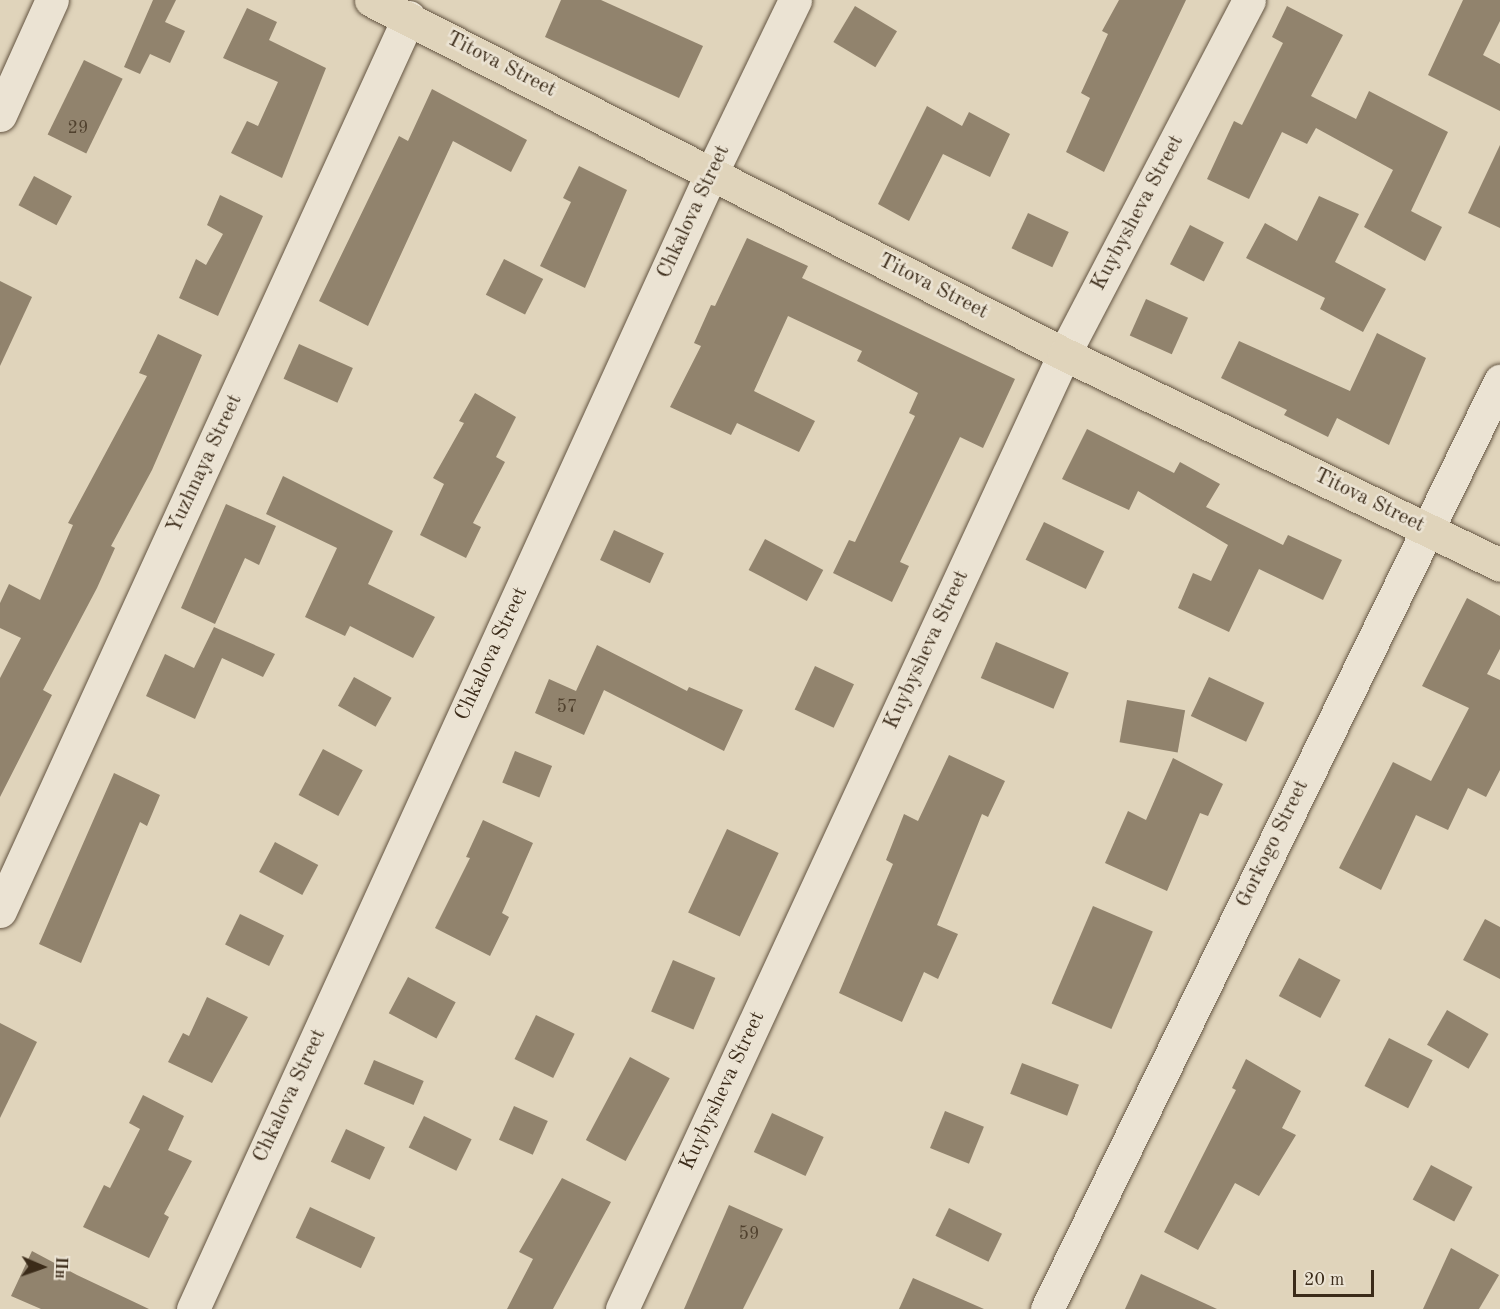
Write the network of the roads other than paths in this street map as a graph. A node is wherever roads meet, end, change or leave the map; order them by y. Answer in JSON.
{"nodes":[{"id":1,"x":52,"y":0,"type":"edge"},
{"id":2,"x":371,"y":0,"type":"edge"},
{"id":3,"x":795,"y":0,"type":"edge"},
{"id":4,"x":1249,"y":0,"type":"edge"},
{"id":5,"x":409,"y":17,"type":"junction"},
{"id":6,"x":0,"y":115,"type":"edge"},
{"id":7,"x":711,"y":174,"type":"junction"},
{"id":8,"x":1064,"y":354,"type":"junction"},
{"id":9,"x":1500,"y":381,"type":"edge"},
{"id":10,"x":1426,"y":528,"type":"junction"},
{"id":11,"x":1500,"y":565,"type":"edge"},
{"id":12,"x":0,"y":911,"type":"edge"},
{"id":13,"x":193,"y":1309,"type":"edge"},
{"id":14,"x":622,"y":1309,"type":"edge"},
{"id":15,"x":1047,"y":1309,"type":"edge"}],
"edges":[{"from":1,"to":6,"type":"street"},
{"from":2,"to":5,"type":"main road","name":"Titova Street"},
{"from":3,"to":7,"type":"street","name":"Chkalova Street"},
{"from":4,"to":8,"type":"street","name":"Kuybysheva Street"},
{"from":5,"to":7,"type":"main road","name":"Titova Street"},
{"from":5,"to":12,"type":"street","name":"Yuzhnaya Street"},
{"from":7,"to":8,"type":"main road","name":"Titova Street"},
{"from":7,"to":13,"type":"street","name":"Chkalova Street"},
{"from":8,"to":10,"type":"main road","name":"Titova Street"},
{"from":8,"to":14,"type":"street","name":"Kuybysheva Street"},
{"from":9,"to":10,"type":"street","name":"Gorkogo Street"},
{"from":10,"to":11,"type":"main road","name":"Titova Street"},
{"from":10,"to":15,"type":"street","name":"Gorkogo Street"}]}
